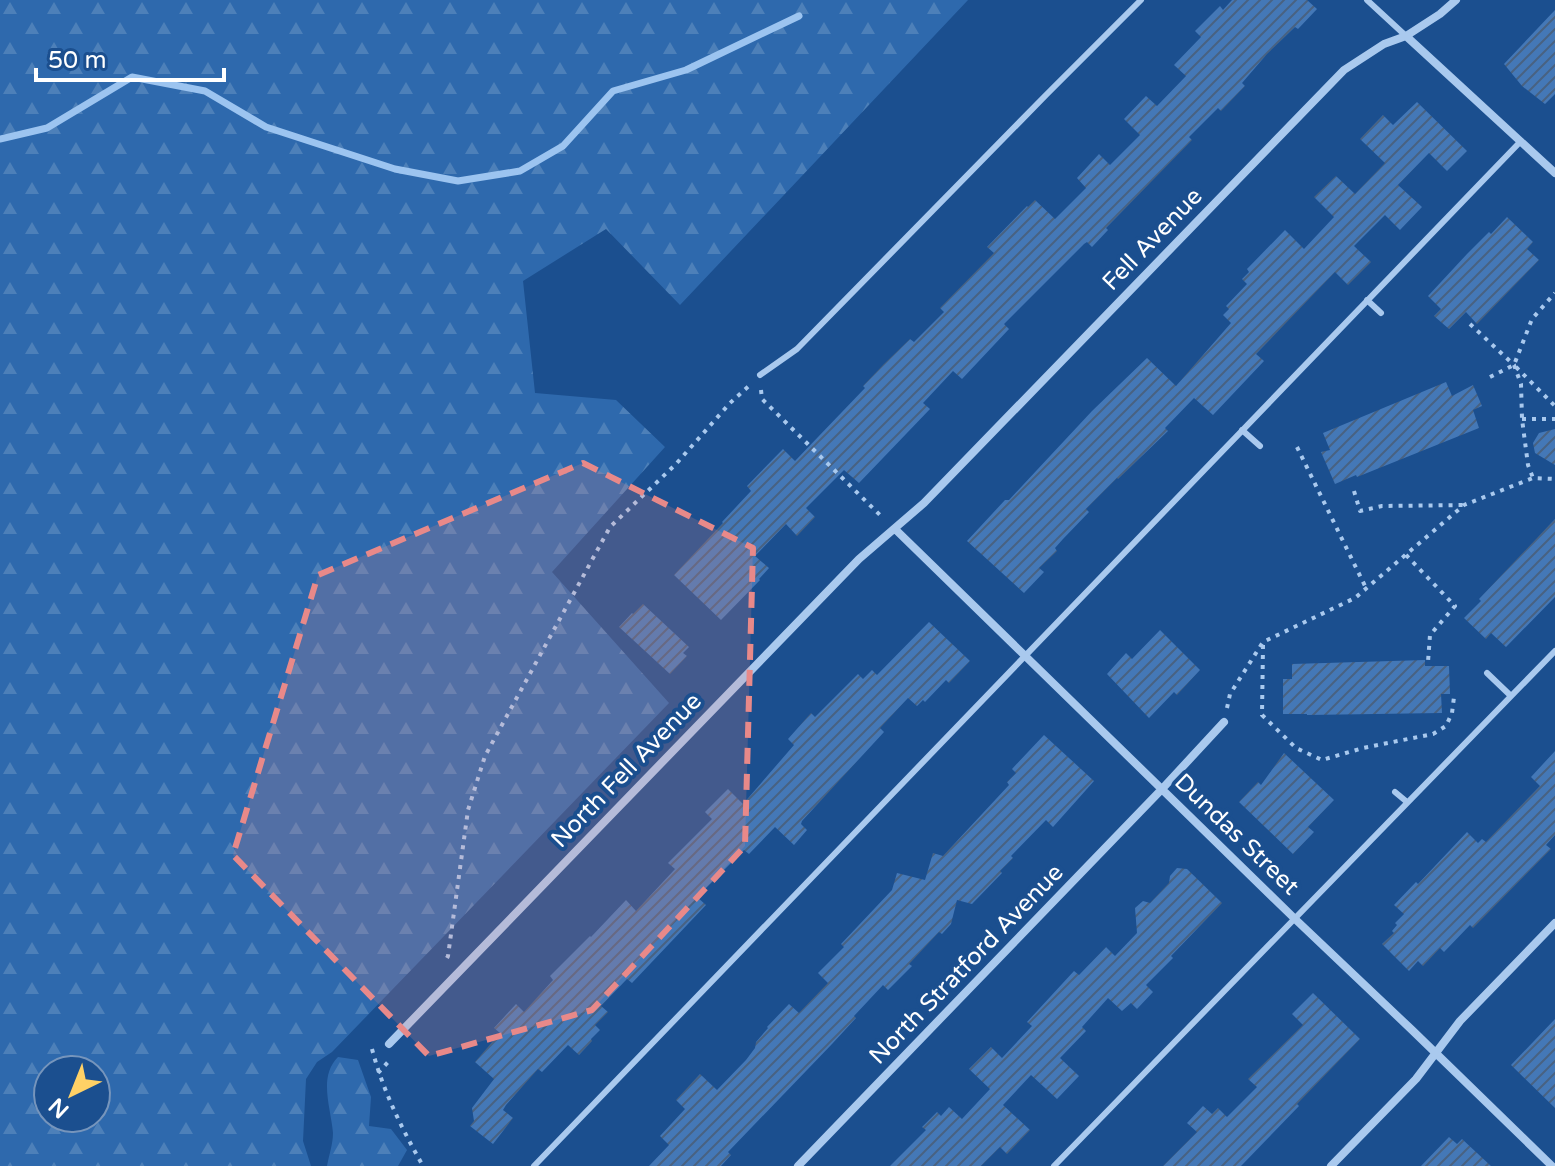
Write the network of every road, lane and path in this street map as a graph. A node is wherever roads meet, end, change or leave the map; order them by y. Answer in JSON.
{"nodes":[{"id":1,"x":1141,"y":0,"type":"edge"},
{"id":2,"x":1367,"y":0,"type":"edge"},
{"id":3,"x":1456,"y":0,"type":"edge"},
{"id":4,"x":1406,"y":36,"type":"junction"},
{"id":5,"x":1521,"y":141,"type":"junction"},
{"id":6,"x":1555,"y":158,"type":"edge"},
{"id":7,"x":1551,"y":169,"type":"edge"},
{"id":8,"x":1555,"y":293,"type":"edge"},
{"id":9,"x":1367,"y":300,"type":"junction"},
{"id":10,"x":1381,"y":313,"type":"dead end"},
{"id":11,"x":1470,"y":324,"type":"dead end"},
{"id":12,"x":1514,"y":365,"type":"junction"},
{"id":13,"x":760,"y":375,"type":"junction"},
{"id":14,"x":1490,"y":377,"type":"dead end"},
{"id":15,"x":1555,"y":406,"type":"edge"},
{"id":16,"x":1522,"y":419,"type":"junction"},
{"id":17,"x":1555,"y":419,"type":"edge"},
{"id":18,"x":1242,"y":430,"type":"junction"},
{"id":19,"x":1260,"y":446,"type":"dead end"},
{"id":20,"x":1297,"y":447,"type":"dead end"},
{"id":21,"x":1533,"y":478,"type":"junction"},
{"id":22,"x":1555,"y":479,"type":"edge"},
{"id":23,"x":1354,"y":491,"type":"dead end"},
{"id":24,"x":1464,"y":505,"type":"junction"},
{"id":25,"x":882,"y":517,"type":"dead end"},
{"id":26,"x":895,"y":529,"type":"junction"},
{"id":27,"x":1406,"y":555,"type":"junction"},
{"id":28,"x":1367,"y":589,"type":"junction"},
{"id":29,"x":1263,"y":642,"type":"junction"},
{"id":30,"x":1555,"y":651,"type":"edge"},
{"id":31,"x":1025,"y":655,"type":"junction"},
{"id":32,"x":1428,"y":662,"type":"dead end"},
{"id":33,"x":1487,"y":673,"type":"dead end"},
{"id":34,"x":1511,"y":696,"type":"junction"},
{"id":35,"x":1454,"y":697,"type":"dead end"},
{"id":36,"x":1224,"y":722,"type":"joint"},
{"id":37,"x":1162,"y":789,"type":"junction"},
{"id":38,"x":1395,"y":792,"type":"dead end"},
{"id":39,"x":1407,"y":802,"type":"junction"},
{"id":40,"x":1294,"y":918,"type":"junction"},
{"id":41,"x":1555,"y":923,"type":"edge"},
{"id":42,"x":438,"y":968,"type":"dead end"},
{"id":43,"x":389,"y":1044,"type":"dead end"},
{"id":44,"x":371,"y":1045,"type":"dead end"},
{"id":45,"x":1436,"y":1053,"type":"junction"},
{"id":46,"x":423,"y":1166,"type":"edge"},
{"id":47,"x":534,"y":1166,"type":"edge"},
{"id":48,"x":798,"y":1166,"type":"edge"},
{"id":49,"x":1054,"y":1166,"type":"edge"},
{"id":50,"x":1331,"y":1166,"type":"edge"},
{"id":51,"x":1552,"y":1166,"type":"edge"}],
"edges":[{"from":1,"to":13,"type":"lane"},
{"from":2,"to":4,"type":"lane"},
{"from":3,"to":4,"type":"street","name":"Fell Avenue"},
{"from":4,"to":5,"type":"street"},
{"from":4,"to":26,"type":"street","name":"Fell Avenue"},
{"from":5,"to":7,"type":"street"},
{"from":5,"to":9,"type":"lane"},
{"from":6,"to":7,"type":"lane"},
{"from":8,"to":12,"type":"path"},
{"from":9,"to":10,"type":"lane"},
{"from":9,"to":18,"type":"lane"},
{"from":11,"to":12,"type":"path"},
{"from":12,"to":14,"type":"path"},
{"from":12,"to":15,"type":"path"},
{"from":12,"to":16,"type":"path"},
{"from":13,"to":25,"type":"path"},
{"from":13,"to":42,"type":"path"},
{"from":16,"to":17,"type":"path"},
{"from":16,"to":21,"type":"path"},
{"from":18,"to":19,"type":"lane"},
{"from":18,"to":31,"type":"lane"},
{"from":20,"to":28,"type":"path"},
{"from":21,"to":22,"type":"path"},
{"from":21,"to":24,"type":"path"},
{"from":23,"to":24,"type":"path"},
{"from":24,"to":27,"type":"path"},
{"from":26,"to":31,"type":"street","name":"Dundas Street"},
{"from":26,"to":43,"type":"street","name":"North Fell Avenue"},
{"from":27,"to":28,"type":"path"},
{"from":27,"to":32,"type":"path"},
{"from":28,"to":29,"type":"path"},
{"from":29,"to":35,"type":"path"},
{"from":29,"to":36,"type":"path"},
{"from":30,"to":34,"type":"lane"},
{"from":31,"to":37,"type":"street","name":"Dundas Street"},
{"from":31,"to":47,"type":"lane"},
{"from":33,"to":34,"type":"lane"},
{"from":34,"to":39,"type":"lane"},
{"from":36,"to":37,"type":"street","name":"North Stratford Avenue"},
{"from":37,"to":40,"type":"street","name":"Dundas Street"},
{"from":37,"to":48,"type":"street","name":"North Stratford Avenue"},
{"from":38,"to":39,"type":"lane"},
{"from":39,"to":40,"type":"lane"},
{"from":40,"to":45,"type":"street","name":"Dundas Street"},
{"from":40,"to":49,"type":"lane"},
{"from":41,"to":45,"type":"street"},
{"from":44,"to":46,"type":"path"},
{"from":45,"to":50,"type":"street"},
{"from":45,"to":51,"type":"street","name":"Dundas Street"}]}
